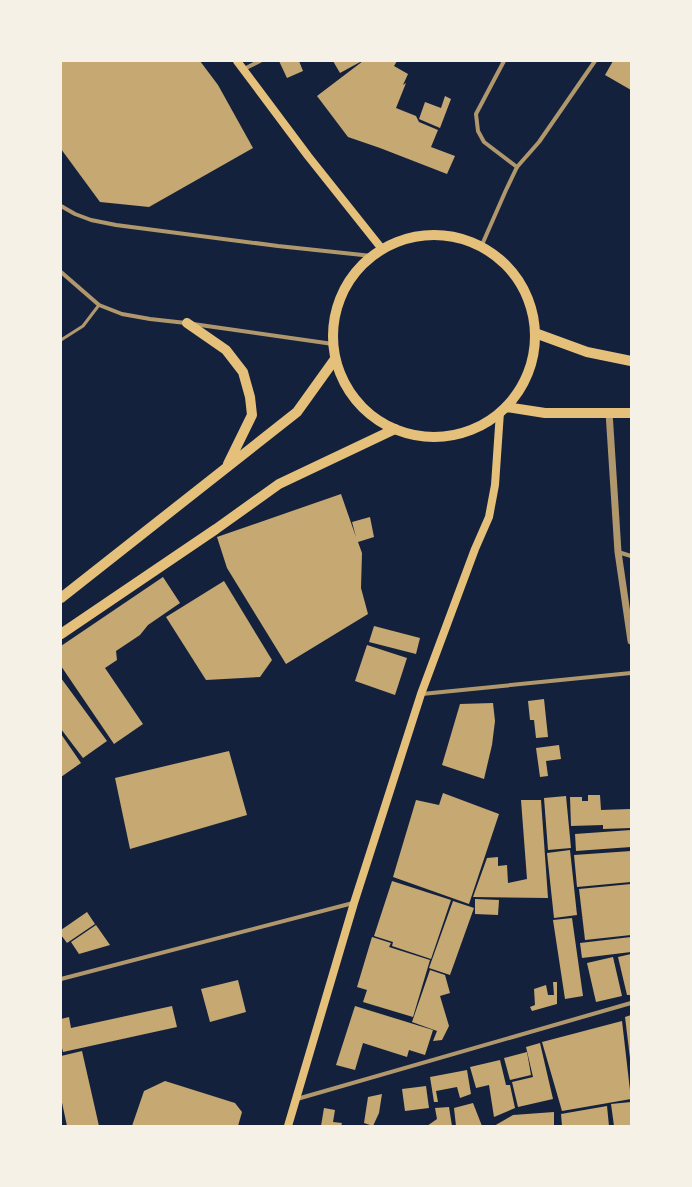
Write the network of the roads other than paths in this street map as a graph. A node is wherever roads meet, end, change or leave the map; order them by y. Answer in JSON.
{"nodes":[{"id":1,"x":237,"y":61,"type":"edge"},
{"id":2,"x":260,"y":61,"type":"edge"},
{"id":3,"x":504,"y":61,"type":"edge"},
{"id":4,"x":594,"y":61,"type":"edge"},
{"id":5,"x":243,"y":70,"type":"junction"},
{"id":6,"x":517,"y":168,"type":"junction"},
{"id":7,"x":61,"y":206,"type":"edge"},
{"id":8,"x":481,"y":247,"type":"junction"},
{"id":9,"x":382,"y":249,"type":"junction"},
{"id":10,"x":372,"y":256,"type":"junction"},
{"id":11,"x":61,"y":272,"type":"edge"},
{"id":12,"x":99,"y":305,"type":"junction"},
{"id":13,"x":187,"y":323,"type":"junction"},
{"id":14,"x":535,"y":333,"type":"junction"},
{"id":15,"x":61,"y":340,"type":"edge"},
{"id":16,"x":333,"y":344,"type":"junction"},
{"id":17,"x":335,"y":359,"type":"junction"},
{"id":18,"x":631,"y":361,"type":"edge"},
{"id":19,"x":503,"y":409,"type":"junction"},
{"id":20,"x":609,"y":412,"type":"junction"},
{"id":21,"x":631,"y":413,"type":"edge"},
{"id":22,"x":395,"y":429,"type":"junction"},
{"id":23,"x":228,"y":466,"type":"junction"},
{"id":24,"x":618,"y":552,"type":"junction"},
{"id":25,"x":631,"y":556,"type":"edge"},
{"id":26,"x":61,"y":598,"type":"edge"},
{"id":27,"x":61,"y":634,"type":"edge"},
{"id":28,"x":631,"y":641,"type":"edge"},
{"id":29,"x":631,"y":673,"type":"edge"},
{"id":30,"x":421,"y":694,"type":"junction"},
{"id":31,"x":354,"y":903,"type":"junction"},
{"id":32,"x":61,"y":979,"type":"edge"},
{"id":33,"x":631,"y":1003,"type":"edge"},
{"id":34,"x":296,"y":1099,"type":"junction"},
{"id":35,"x":288,"y":1126,"type":"edge"}],
"edges":[{"from":1,"to":5,"type":"main road"},
{"from":2,"to":5,"type":"street"},
{"from":3,"to":6,"type":"street"},
{"from":4,"to":6,"type":"street"},
{"from":5,"to":9,"type":"main road"},
{"from":6,"to":8,"type":"street"},
{"from":7,"to":10,"type":"street"},
{"from":8,"to":9,"type":"main road"},
{"from":8,"to":14,"type":"main road"},
{"from":9,"to":10,"type":"main road"},
{"from":10,"to":16,"type":"main road"},
{"from":11,"to":12,"type":"street"},
{"from":12,"to":13,"type":"street"},
{"from":12,"to":15,"type":"lane"},
{"from":13,"to":16,"type":"street"},
{"from":13,"to":23,"type":"main road"},
{"from":14,"to":18,"type":"main road"},
{"from":14,"to":19,"type":"main road"},
{"from":16,"to":17,"type":"main road"},
{"from":17,"to":22,"type":"main road"},
{"from":17,"to":23,"type":"main road"},
{"from":19,"to":20,"type":"main road"},
{"from":19,"to":22,"type":"main road"},
{"from":19,"to":30,"type":"main road"},
{"from":20,"to":21,"type":"main road"},
{"from":20,"to":24,"type":"street"},
{"from":22,"to":27,"type":"main road"},
{"from":23,"to":26,"type":"main road"},
{"from":24,"to":25,"type":"street"},
{"from":24,"to":28,"type":"street"},
{"from":29,"to":30,"type":"street"},
{"from":30,"to":31,"type":"main road"},
{"from":31,"to":32,"type":"street"},
{"from":31,"to":34,"type":"main road"},
{"from":33,"to":34,"type":"street"},
{"from":34,"to":35,"type":"main road"}]}
